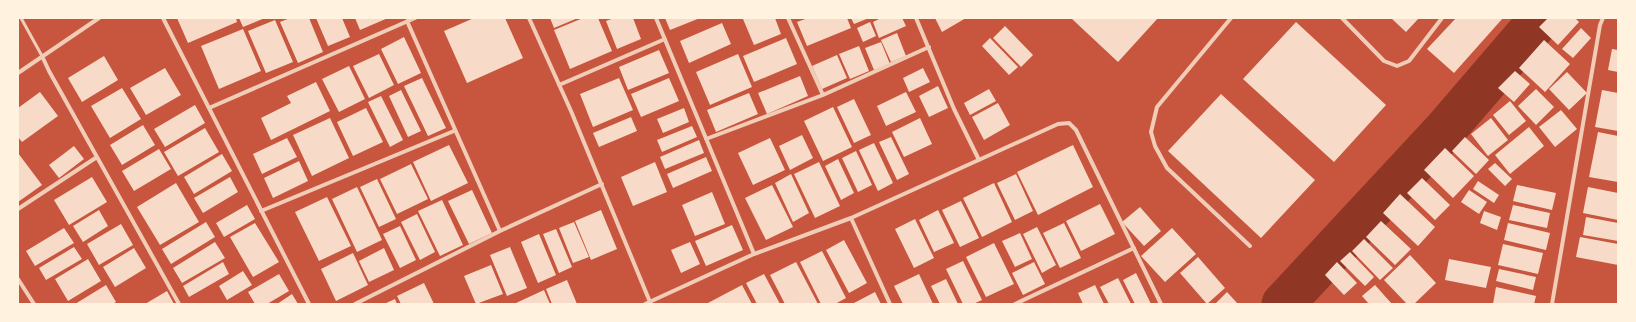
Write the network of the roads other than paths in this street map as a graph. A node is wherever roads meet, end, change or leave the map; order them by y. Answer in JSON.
{"nodes":[{"id":1,"x":21,"y":18,"type":"edge"},
{"id":2,"x":98,"y":18,"type":"edge"},
{"id":3,"x":163,"y":18,"type":"edge"},
{"id":4,"x":414,"y":18,"type":"edge"},
{"id":5,"x":529,"y":18,"type":"edge"},
{"id":6,"x":656,"y":18,"type":"edge"},
{"id":7,"x":788,"y":18,"type":"edge"},
{"id":8,"x":916,"y":18,"type":"edge"},
{"id":9,"x":1231,"y":18,"type":"edge"},
{"id":10,"x":1342,"y":18,"type":"edge"},
{"id":11,"x":1442,"y":18,"type":"edge"},
{"id":12,"x":1603,"y":18,"type":"edge"},
{"id":13,"x":407,"y":21,"type":"junction"},
{"id":14,"x":665,"y":39,"type":"junction"},
{"id":15,"x":929,"y":47,"type":"junction"},
{"id":16,"x":42,"y":56,"type":"junction"},
{"id":17,"x":18,"y":73,"type":"edge"},
{"id":18,"x":559,"y":85,"type":"junction"},
{"id":19,"x":823,"y":94,"type":"junction"},
{"id":20,"x":209,"y":108,"type":"junction"},
{"id":21,"x":454,"y":131,"type":"junction"},
{"id":22,"x":706,"y":139,"type":"junction"},
{"id":23,"x":97,"y":157,"type":"junction"},
{"id":24,"x":979,"y":160,"type":"junction"},
{"id":25,"x":602,"y":184,"type":"junction"},
{"id":26,"x":18,"y":209,"type":"edge"},
{"id":27,"x":261,"y":212,"type":"junction"},
{"id":28,"x":852,"y":218,"type":"junction"},
{"id":29,"x":500,"y":231,"type":"junction"},
{"id":30,"x":1250,"y":246,"type":"dead end"},
{"id":31,"x":1134,"y":248,"type":"junction"},
{"id":32,"x":754,"y":254,"type":"junction"},
{"id":33,"x":18,"y":280,"type":"edge"},
{"id":34,"x":647,"y":303,"type":"edge"},
{"id":35,"x":34,"y":304,"type":"edge"},
{"id":36,"x":179,"y":304,"type":"edge"},
{"id":37,"x":309,"y":304,"type":"edge"},
{"id":38,"x":355,"y":304,"type":"edge"},
{"id":39,"x":890,"y":304,"type":"edge"},
{"id":40,"x":1015,"y":304,"type":"edge"},
{"id":41,"x":1161,"y":304,"type":"edge"},
{"id":42,"x":1552,"y":304,"type":"edge"}],
"edges":[{"from":1,"to":16,"type":"lane"},
{"from":2,"to":16,"type":"street"},
{"from":3,"to":20,"type":"street"},
{"from":4,"to":13,"type":"street"},
{"from":5,"to":18,"type":"street"},
{"from":6,"to":14,"type":"street"},
{"from":7,"to":19,"type":"street"},
{"from":8,"to":15,"type":"street"},
{"from":9,"to":30,"type":"street"},
{"from":10,"to":11,"type":"street"},
{"from":12,"to":42,"type":"street"},
{"from":13,"to":20,"type":"street"},
{"from":13,"to":21,"type":"street"},
{"from":14,"to":18,"type":"street"},
{"from":14,"to":22,"type":"street"},
{"from":15,"to":19,"type":"street"},
{"from":15,"to":24,"type":"street"},
{"from":16,"to":17,"type":"street"},
{"from":16,"to":23,"type":"street"},
{"from":18,"to":25,"type":"street"},
{"from":19,"to":22,"type":"street"},
{"from":20,"to":27,"type":"street"},
{"from":21,"to":27,"type":"street"},
{"from":21,"to":29,"type":"street"},
{"from":22,"to":32,"type":"street"},
{"from":23,"to":26,"type":"street"},
{"from":23,"to":36,"type":"street"},
{"from":24,"to":28,"type":"street"},
{"from":24,"to":31,"type":"street"},
{"from":25,"to":29,"type":"street"},
{"from":25,"to":34,"type":"street"},
{"from":27,"to":37,"type":"street"},
{"from":28,"to":32,"type":"street"},
{"from":28,"to":39,"type":"street"},
{"from":29,"to":38,"type":"street"},
{"from":31,"to":40,"type":"street"},
{"from":31,"to":41,"type":"street"},
{"from":32,"to":34,"type":"street"},
{"from":33,"to":35,"type":"street"}]}
